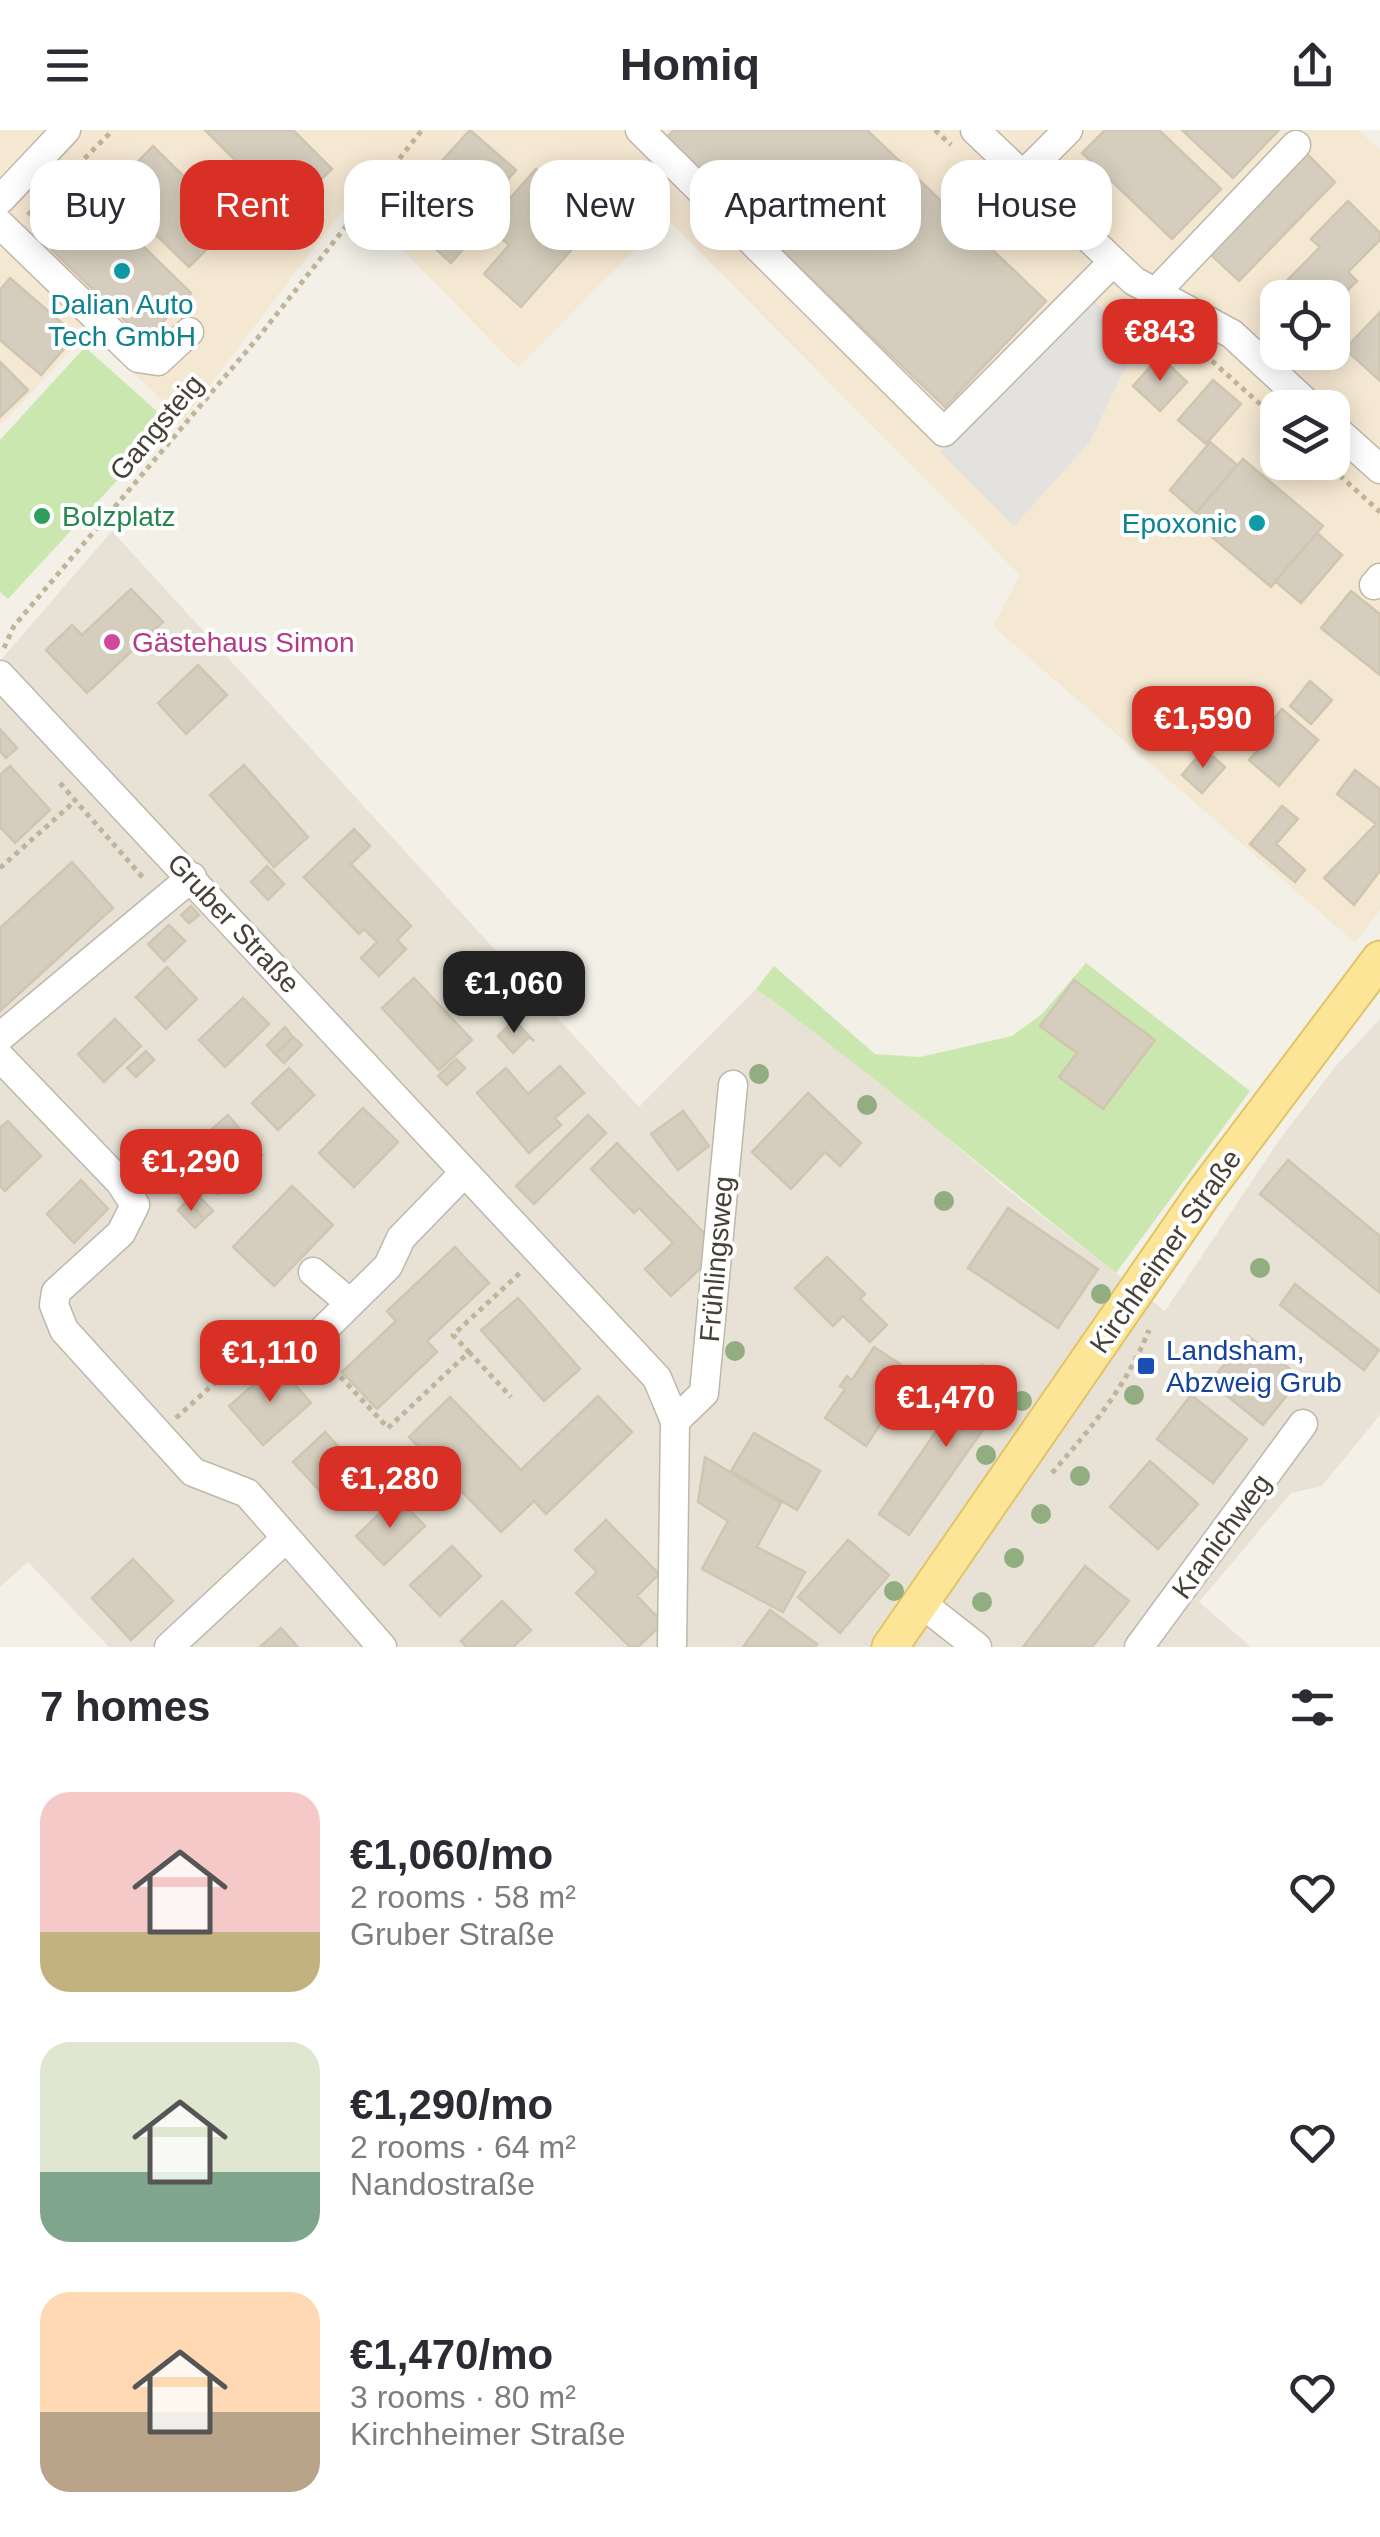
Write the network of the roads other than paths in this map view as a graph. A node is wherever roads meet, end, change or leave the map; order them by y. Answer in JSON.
{"nodes":[{"id":1,"x":66,"y":130,"type":"edge"},
{"id":2,"x":640,"y":130,"type":"edge"},
{"id":3,"x":974,"y":130,"type":"edge"},
{"id":4,"x":1068,"y":130,"type":"edge"},
{"id":5,"x":1296,"y":144,"type":"dead end"},
{"id":6,"x":1005,"y":160,"type":"edge"},
{"id":7,"x":1038,"y":160,"type":"edge"},
{"id":8,"x":2,"y":210,"type":"edge"},
{"id":9,"x":1100,"y":250,"type":"edge"},
{"id":10,"x":1113,"y":262,"type":"junction"},
{"id":11,"x":1156,"y":293,"type":"junction"},
{"id":12,"x":189,"y":332,"type":"dead end"},
{"id":13,"x":1293,"y":390,"type":"edge"},
{"id":14,"x":1350,"y":442,"type":"edge"},
{"id":15,"x":1380,"y":469,"type":"edge"},
{"id":16,"x":0,"y":676,"type":"edge"},
{"id":17,"x":192,"y":877,"type":"junction"},
{"id":18,"x":1380,"y":959,"type":"edge"},
{"id":19,"x":0,"y":1038,"type":"edge"},
{"id":20,"x":0,"y":1057,"type":"edge"},
{"id":21,"x":733,"y":1085,"type":"dead end"},
{"id":22,"x":464,"y":1174,"type":"junction"},
{"id":23,"x":313,"y":1272,"type":"dead end"},
{"id":24,"x":350,"y":1304,"type":"junction"},
{"id":25,"x":310,"y":1343,"type":"road end"},
{"id":26,"x":674,"y":1421,"type":"junction"},
{"id":27,"x":1303,"y":1424,"type":"dead end"},
{"id":28,"x":286,"y":1538,"type":"junction"},
{"id":29,"x":920,"y":1602,"type":"junction"},
{"id":30,"x":170,"y":1647,"type":"edge"},
{"id":31,"x":382,"y":1647,"type":"edge"},
{"id":32,"x":672,"y":1647,"type":"edge"},
{"id":33,"x":890,"y":1647,"type":"edge"},
{"id":34,"x":977,"y":1647,"type":"edge"},
{"id":35,"x":1138,"y":1647,"type":"edge"}],
"edges":[{"from":1,"to":8,"type":"street"},
{"from":2,"to":10,"type":"street"},
{"from":3,"to":6,"type":"street"},
{"from":4,"to":7,"type":"street"},
{"from":5,"to":11,"type":"street"},
{"from":8,"to":12,"type":"street"},
{"from":9,"to":10,"type":"street"},
{"from":10,"to":11,"type":"street"},
{"from":11,"to":13,"type":"street"},
{"from":14,"to":15,"type":"street"},
{"from":16,"to":17,"type":"street","name":"Gruber Straße"},
{"from":17,"to":19,"type":"street"},
{"from":17,"to":22,"type":"street","name":"Gruber Straße"},
{"from":18,"to":29,"type":"main road","name":"Kirchheimer Straße"},
{"from":20,"to":28,"type":"street"},
{"from":21,"to":26,"type":"street","name":"Frühlingsweg"},
{"from":22,"to":24,"type":"street"},
{"from":22,"to":26,"type":"street","name":"Gruber Straße"},
{"from":23,"to":24,"type":"street"},
{"from":24,"to":25,"type":"street"},
{"from":26,"to":32,"type":"street","name":"Gruber Straße"},
{"from":27,"to":35,"type":"street","name":"Kranichweg"},
{"from":28,"to":30,"type":"street"},
{"from":28,"to":31,"type":"street"},
{"from":29,"to":33,"type":"main road","name":"Kirchheimer Straße"},
{"from":29,"to":34,"type":"street"}]}
